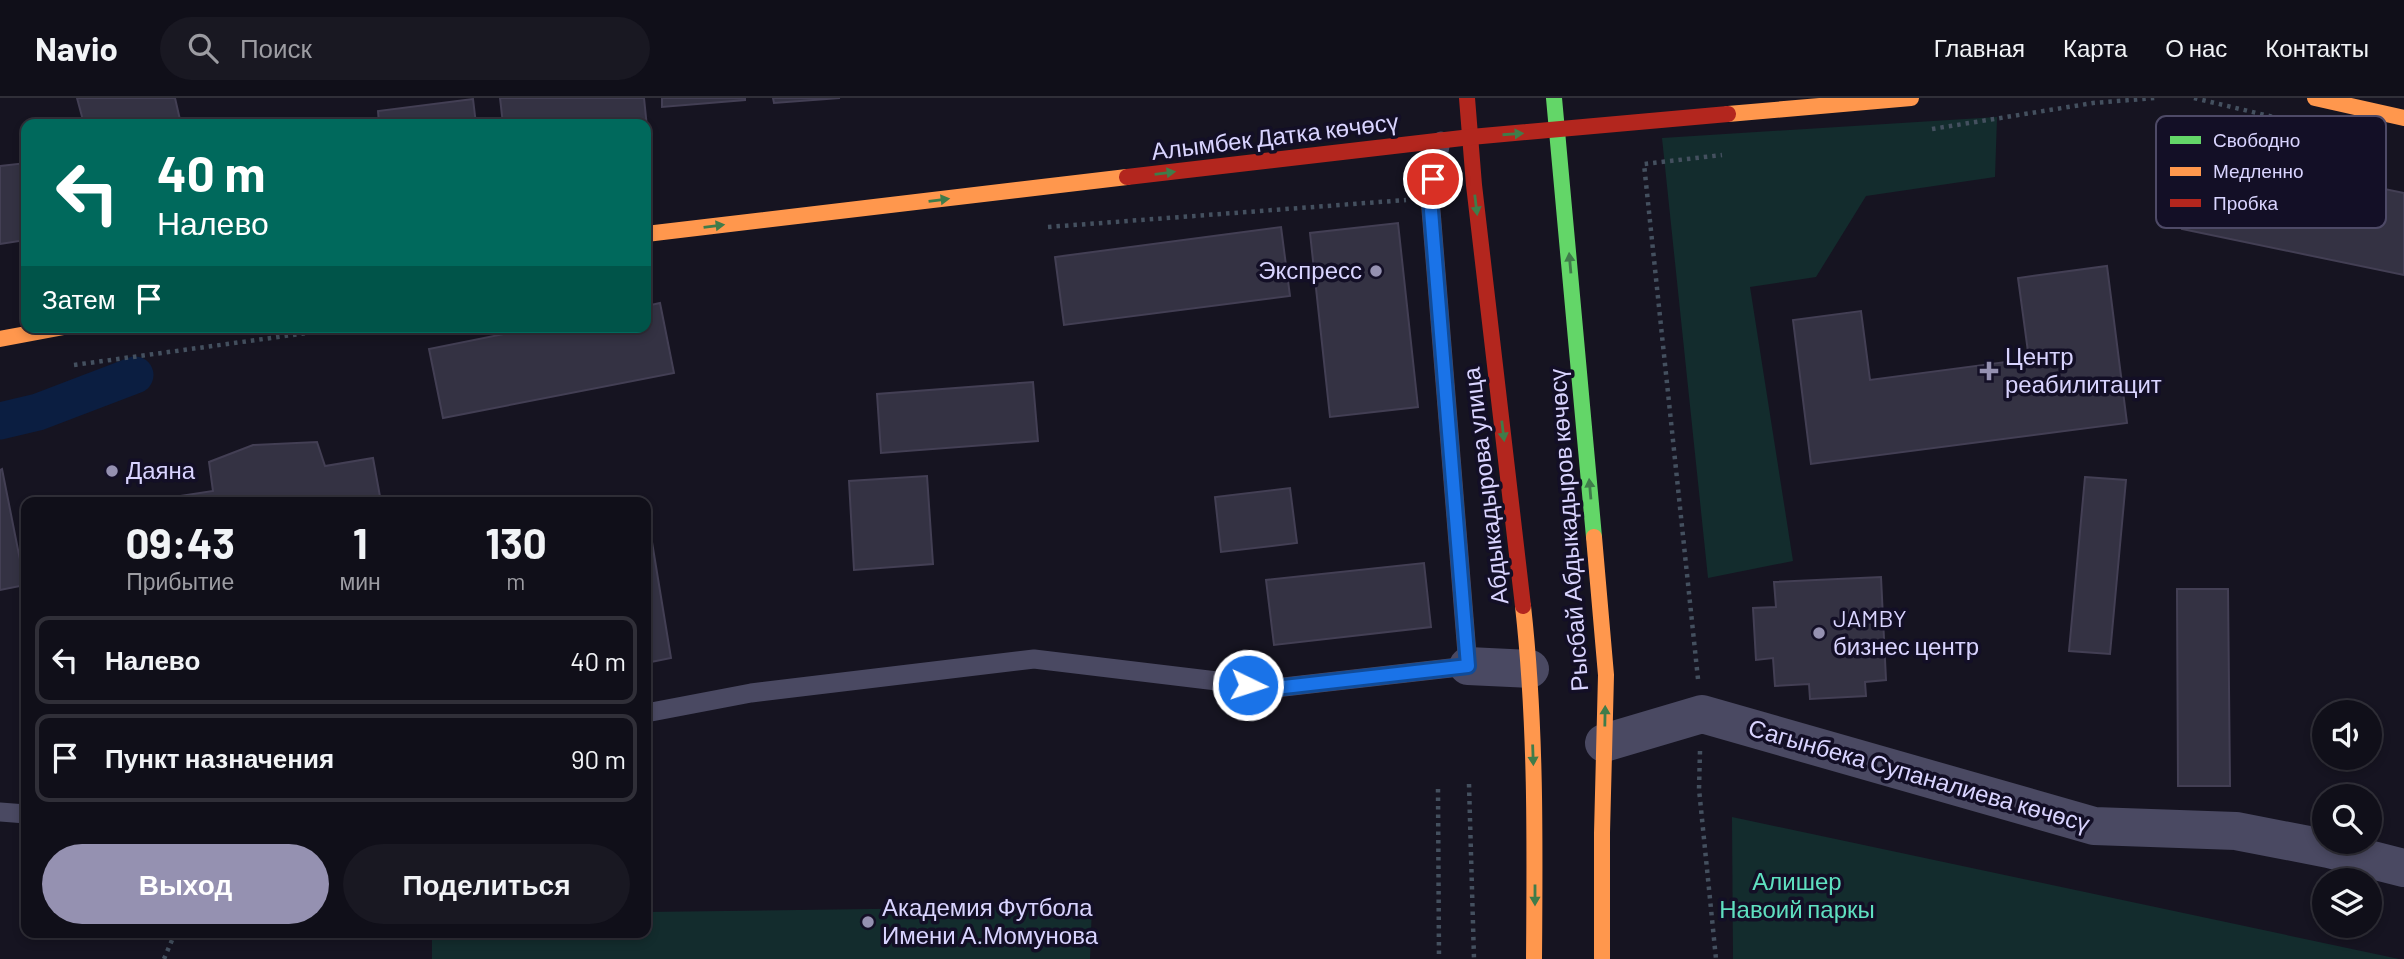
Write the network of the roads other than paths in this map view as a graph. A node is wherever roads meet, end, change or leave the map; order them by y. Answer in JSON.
{"nodes":[{"id":1,"x":1466,"y":98,"type":"edge"},
{"id":2,"x":1555,"y":98,"type":"edge"},
{"id":3,"x":1911,"y":98,"type":"edge"},
{"id":4,"x":2315,"y":98,"type":"edge"},
{"id":5,"x":2404,"y":118,"type":"edge"},
{"id":6,"x":1557,"y":131,"type":"junction"},
{"id":7,"x":1471,"y":137,"type":"junction"},
{"id":8,"x":1441,"y":141,"type":"junction"},
{"id":9,"x":651,"y":233,"type":"edge"},
{"id":10,"x":32,"y":333,"type":"edge"},
{"id":11,"x":0,"y":339,"type":"edge"},
{"id":12,"x":1468,"y":666,"type":"junction"},
{"id":13,"x":1530,"y":669,"type":"junction"},
{"id":14,"x":651,"y":712,"type":"edge"},
{"id":15,"x":1604,"y":743,"type":"junction"},
{"id":16,"x":0,"y":812,"type":"edge"},
{"id":17,"x":21,"y":814,"type":"edge"},
{"id":18,"x":2404,"y":868,"type":"edge"},
{"id":19,"x":1534,"y":959,"type":"edge"},
{"id":20,"x":1602,"y":959,"type":"edge"}],
"edges":[{"from":1,"to":7,"type":"main road"},
{"from":2,"to":6,"type":"main road","name":"Рысбай Абдыкадыров көчөсү"},
{"from":3,"to":6,"type":"main road","name":"Алымбек Датка көчөсү"},
{"from":4,"to":5,"type":"main road"},
{"from":7,"to":6,"type":"main road","name":"Алымбек Датка көчөсү","one_way":true},
{"from":15,"to":6,"type":"main road","name":"Рысбай Абдыкадыров көчөсү","one_way":true},
{"from":7,"to":8,"type":"main road","name":"Алымбек Датка көчөсү"},
{"from":7,"to":13,"type":"main road","name":"Абдыкадырова улица","one_way":true},
{"from":9,"to":8,"type":"main road","name":"Алымбек Датка көчөсү","one_way":true},
{"from":8,"to":12,"type":"lane"},
{"from":10,"to":11,"type":"main road"},
{"from":12,"to":13,"type":"street"},
{"from":12,"to":14,"type":"lane"},
{"from":13,"to":19,"type":"main road","name":"Абдыкадырова улица","one_way":true},
{"from":15,"to":18,"type":"street","name":"Сагынбека Супаналиева көчөсү"},
{"from":15,"to":20,"type":"main road","name":"Рысбай Абдыкадыров көчөсү"},
{"from":16,"to":17,"type":"lane"}]}
